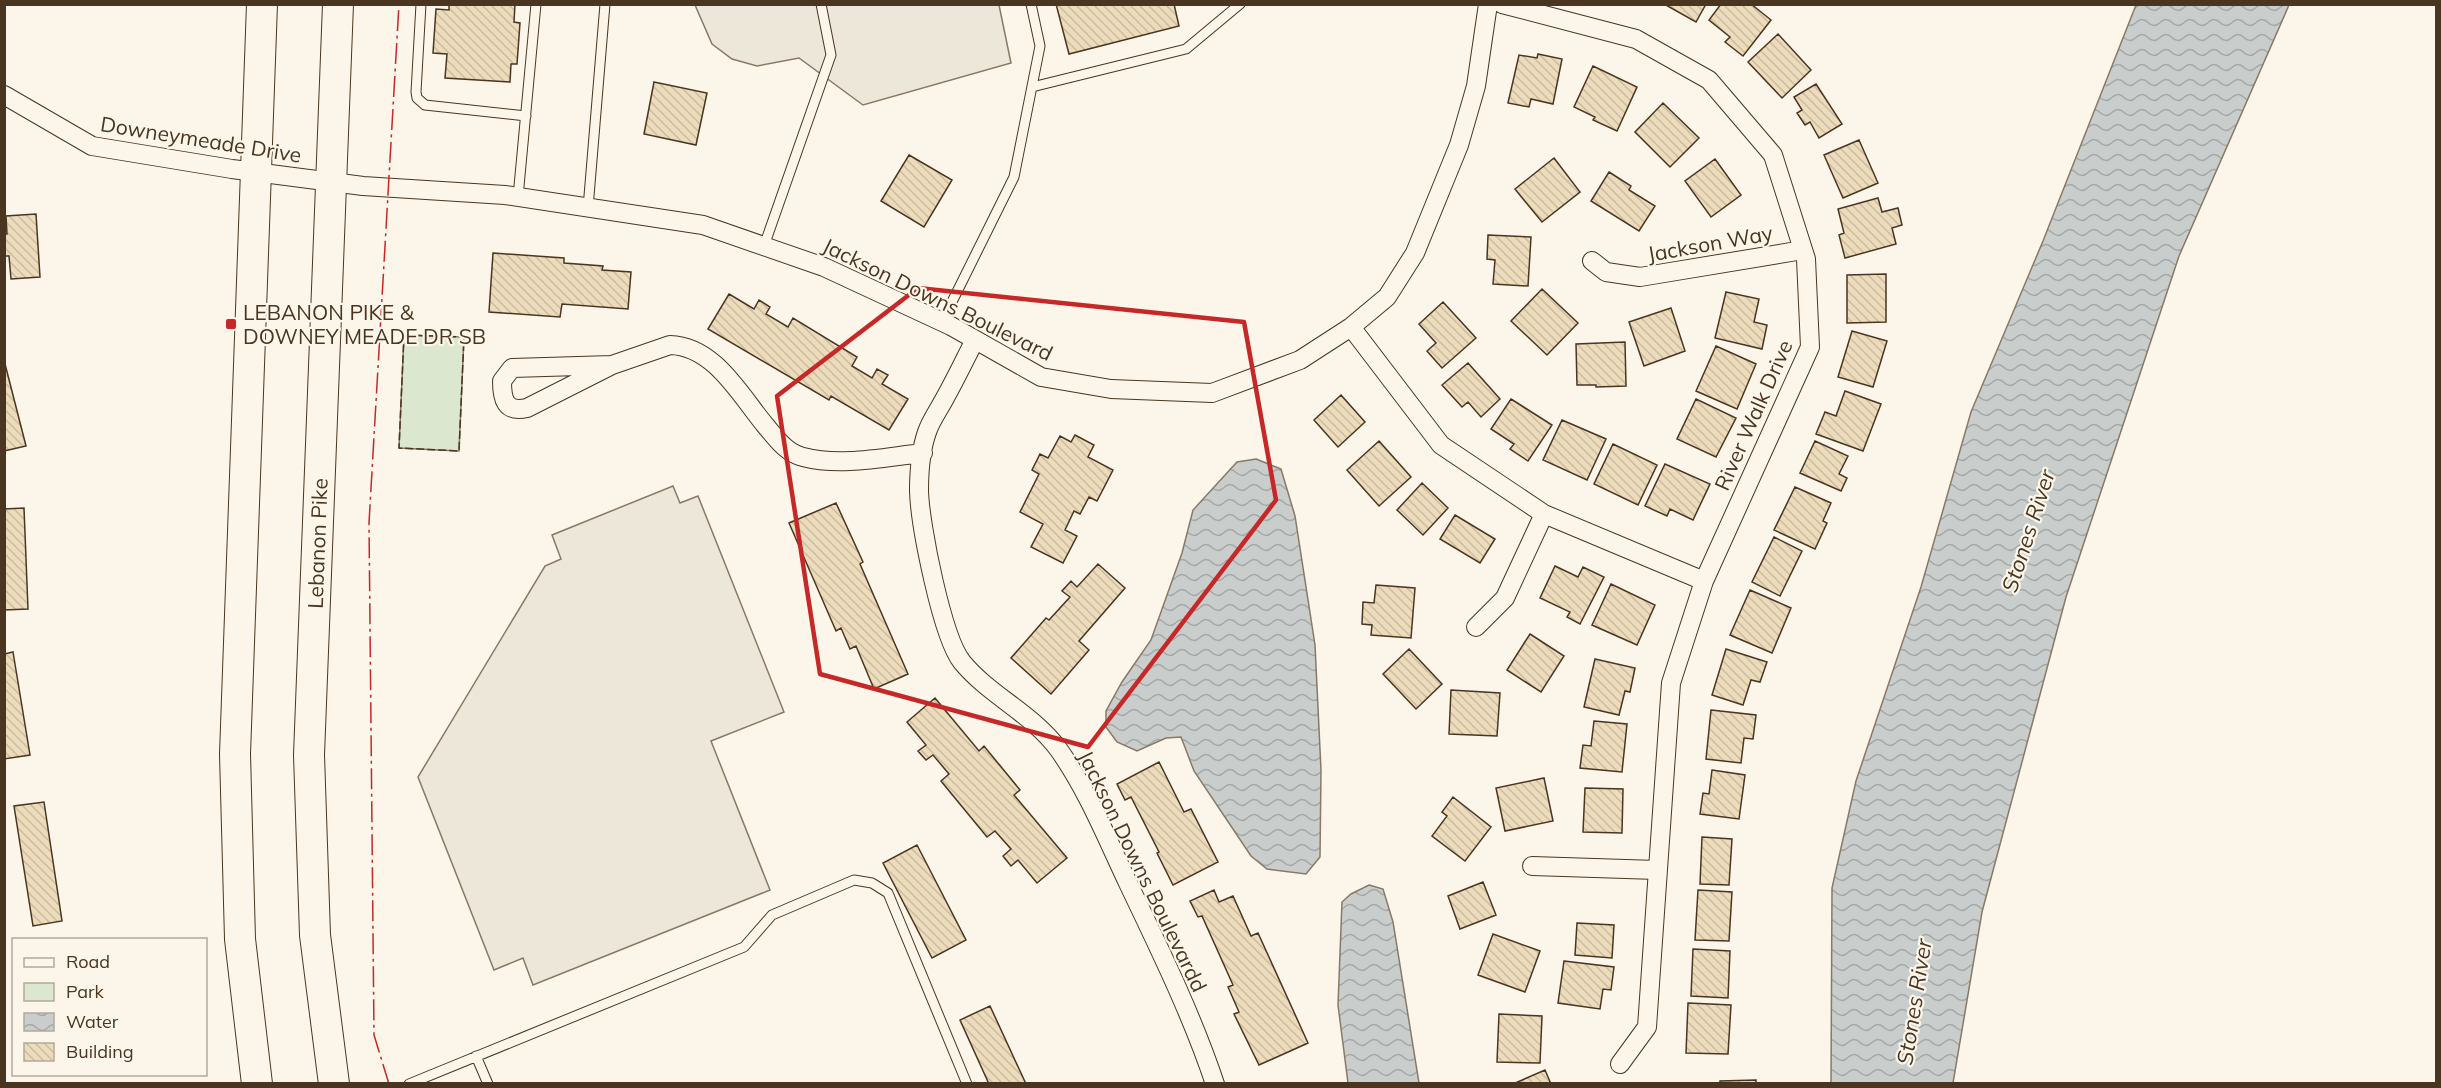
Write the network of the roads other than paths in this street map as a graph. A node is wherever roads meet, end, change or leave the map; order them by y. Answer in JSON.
{"nodes":[{"id":1,"x":262,"y":4,"type":"edge"},
{"id":2,"x":338,"y":4,"type":"edge"},
{"id":3,"x":421,"y":4,"type":"edge"},
{"id":4,"x":536,"y":4,"type":"edge"},
{"id":5,"x":605,"y":4,"type":"edge"},
{"id":6,"x":821,"y":4,"type":"edge"},
{"id":7,"x":1031,"y":4,"type":"edge"},
{"id":8,"x":1240,"y":4,"type":"edge"},
{"id":9,"x":1488,"y":4,"type":"edge"},
{"id":10,"x":1502,"y":4,"type":"edge"},
{"id":11,"x":1032,"y":87,"type":"junction"},
{"id":12,"x":4,"y":95,"type":"edge"},
{"id":13,"x":526,"y":116,"type":"junction"},
{"id":14,"x":256,"y":172,"type":"junction"},
{"id":15,"x":332,"y":182,"type":"junction"},
{"id":16,"x":518,"y":197,"type":"junction"},
{"id":17,"x":588,"y":208,"type":"junction"},
{"id":18,"x":764,"y":246,"type":"junction"},
{"id":19,"x":1803,"y":250,"type":"junction"},
{"id":20,"x":1592,"y":261,"type":"dead end"},
{"id":21,"x":942,"y":322,"type":"junction"},
{"id":22,"x":1351,"y":327,"type":"junction"},
{"id":23,"x":975,"y":340,"type":"junction"},
{"id":24,"x":612,"y":365,"type":"junction"},
{"id":25,"x":923,"y":453,"type":"junction"},
{"id":26,"x":1544,"y":514,"type":"junction"},
{"id":27,"x":1704,"y":581,"type":"junction"},
{"id":28,"x":1476,"y":627,"type":"dead end"},
{"id":29,"x":1532,"y":866,"type":"dead end"},
{"id":30,"x":1657,"y":870,"type":"junction"},
{"id":31,"x":476,"y":1056,"type":"junction"},
{"id":32,"x":1620,"y":1064,"type":"dead end"},
{"id":33,"x":257,"y":1083,"type":"edge"},
{"id":34,"x":334,"y":1083,"type":"edge"},
{"id":35,"x":409,"y":1083,"type":"edge"},
{"id":36,"x":488,"y":1083,"type":"edge"},
{"id":37,"x":967,"y":1083,"type":"edge"},
{"id":38,"x":1215,"y":1083,"type":"edge"}],
"edges":[{"from":1,"to":14,"type":"main road"},
{"from":2,"to":15,"type":"main road","name":"Lebanon Pike"},
{"from":3,"to":13,"type":"lane"},
{"from":4,"to":13,"type":"lane"},
{"from":5,"to":17,"type":"lane"},
{"from":6,"to":18,"type":"lane"},
{"from":7,"to":11,"type":"lane"},
{"from":8,"to":11,"type":"lane"},
{"from":9,"to":22,"type":"street","name":"Jackson Downs Boulevard"},
{"from":10,"to":19,"type":"street","name":"River Walk Drive"},
{"from":11,"to":21,"type":"lane"},
{"from":12,"to":14,"type":"street","name":"Downeymeade Drive"},
{"from":13,"to":16,"type":"lane"},
{"from":14,"to":15,"type":"street","name":"Downeymeade Drive"},
{"from":14,"to":33,"type":"main road"},
{"from":15,"to":16,"type":"street","name":"Jackson Downs Boulevard"},
{"from":15,"to":34,"type":"main road","name":"Lebanon Pike"},
{"from":16,"to":17,"type":"street","name":"Jackson Downs Boulevard"},
{"from":17,"to":18,"type":"street","name":"Jackson Downs Boulevard"},
{"from":18,"to":21,"type":"street","name":"Jackson Downs Boulevard"},
{"from":19,"to":20,"type":"street","name":"Jackson Way"},
{"from":19,"to":27,"type":"street","name":"River Walk Drive"},
{"from":21,"to":23,"type":"street","name":"Jackson Downs Boulevard"},
{"from":22,"to":23,"type":"street","name":"Jackson Downs Boulevard"},
{"from":22,"to":26,"type":"street"},
{"from":23,"to":25,"type":"street","name":"Jackson Downs Boulevardd"},
{"from":24,"to":24,"type":"street"},
{"from":24,"to":25,"type":"street"},
{"from":25,"to":38,"type":"street","name":"Jackson Downs Boulevardd"},
{"from":26,"to":27,"type":"street"},
{"from":26,"to":28,"type":"street"},
{"from":27,"to":30,"type":"street"},
{"from":29,"to":30,"type":"street"},
{"from":30,"to":32,"type":"street"},
{"from":31,"to":35,"type":"lane"},
{"from":31,"to":36,"type":"lane"},
{"from":31,"to":37,"type":"lane"}]}
